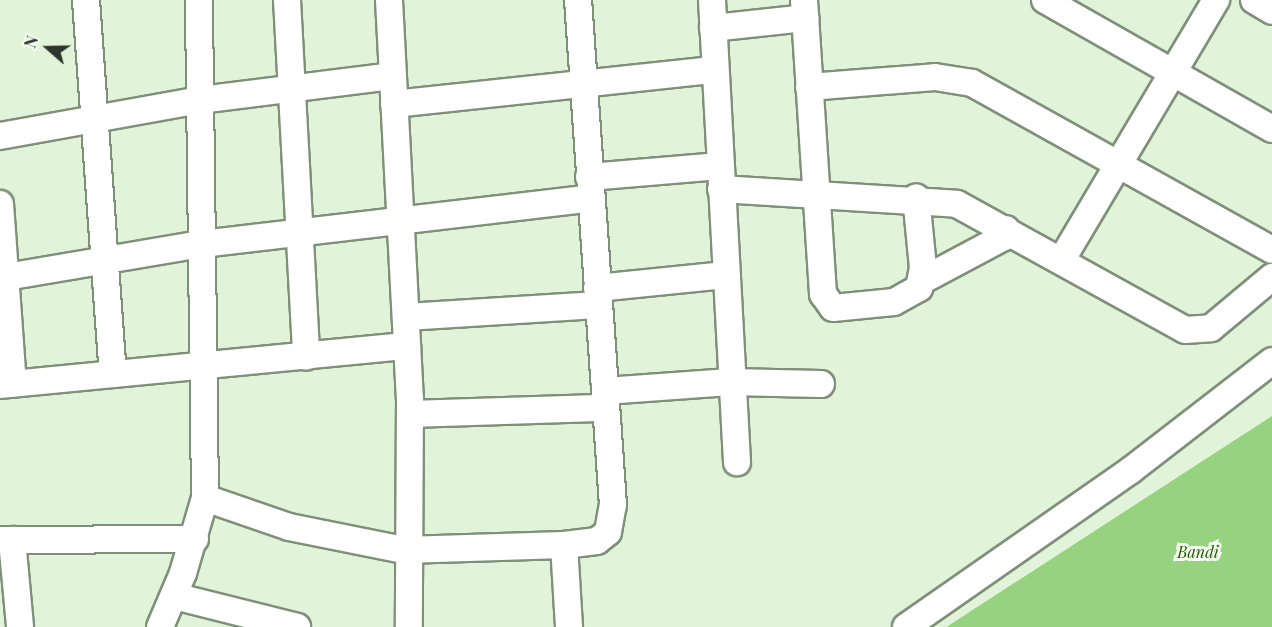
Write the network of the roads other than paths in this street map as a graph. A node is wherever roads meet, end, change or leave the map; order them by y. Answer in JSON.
{"nodes":[{"id":1,"x":86,"y":0,"type":"edge"},
{"id":2,"x":199,"y":0,"type":"edge"},
{"id":3,"x":287,"y":0,"type":"edge"},
{"id":4,"x":392,"y":0,"type":"edge"},
{"id":5,"x":578,"y":0,"type":"edge"},
{"id":6,"x":712,"y":0,"type":"edge"},
{"id":7,"x":1045,"y":0,"type":"edge"},
{"id":8,"x":1216,"y":0,"type":"edge"},
{"id":9,"x":1254,"y":0,"type":"edge"},
{"id":10,"x":805,"y":9,"type":"edge"},
{"id":11,"x":1272,"y":11,"type":"edge"},
{"id":12,"x":713,"y":28,"type":"junction"},
{"id":13,"x":713,"y":70,"type":"junction"},
{"id":14,"x":1174,"y":71,"type":"junction"},
{"id":15,"x":393,"y":76,"type":"junction"},
{"id":16,"x":583,"y":87,"type":"junction"},
{"id":17,"x":809,"y":87,"type":"junction"},
{"id":18,"x":291,"y":89,"type":"junction"},
{"id":19,"x":201,"y":100,"type":"junction"},
{"id":20,"x":394,"y":104,"type":"junction"},
{"id":21,"x":95,"y":118,"type":"junction"},
{"id":22,"x":1272,"y":129,"type":"edge"},
{"id":23,"x":0,"y":136,"type":"edge"},
{"id":24,"x":1119,"y":163,"type":"junction"},
{"id":25,"x":720,"y":177,"type":"junction"},
{"id":26,"x":590,"y":187,"type":"junction"},
{"id":27,"x":815,"y":192,"type":"junction"},
{"id":28,"x":916,"y":197,"type":"junction"},
{"id":29,"x":0,"y":204,"type":"edge"},
{"id":30,"x":401,"y":219,"type":"junction"},
{"id":31,"x":1006,"y":229,"type":"junction"},
{"id":32,"x":302,"y":231,"type":"junction"},
{"id":33,"x":202,"y":244,"type":"junction"},
{"id":34,"x":1272,"y":250,"type":"edge"},
{"id":35,"x":106,"y":260,"type":"junction"},
{"id":36,"x":1061,"y":261,"type":"junction"},
{"id":37,"x":725,"y":275,"type":"junction"},
{"id":38,"x":1272,"y":277,"type":"edge"},
{"id":39,"x":2,"y":278,"type":"edge"},
{"id":40,"x":923,"y":280,"type":"junction"},
{"id":41,"x":598,"y":296,"type":"junction"},
{"id":42,"x":406,"y":316,"type":"junction"},
{"id":43,"x":407,"y":346,"type":"junction"},
{"id":44,"x":306,"y":356,"type":"junction"},
{"id":45,"x":1272,"y":361,"type":"edge"},
{"id":46,"x":203,"y":365,"type":"junction"},
{"id":47,"x":113,"y":374,"type":"junction"},
{"id":48,"x":730,"y":382,"type":"junction"},
{"id":49,"x":821,"y":384,"type":"dead end"},
{"id":50,"x":7,"y":385,"type":"edge"},
{"id":51,"x":605,"y":399,"type":"junction"},
{"id":52,"x":410,"y":414,"type":"junction"},
{"id":53,"x":737,"y":462,"type":"dead end"},
{"id":54,"x":205,"y":498,"type":"junction"},
{"id":55,"x":195,"y":539,"type":"junction"},
{"id":56,"x":6,"y":540,"type":"edge"},
{"id":57,"x":564,"y":546,"type":"junction"},
{"id":58,"x":411,"y":550,"type":"junction"},
{"id":59,"x":174,"y":596,"type":"junction"},
{"id":60,"x":20,"y":627,"type":"edge"},
{"id":61,"x":160,"y":627,"type":"edge"},
{"id":62,"x":297,"y":627,"type":"edge"},
{"id":63,"x":409,"y":627,"type":"edge"},
{"id":64,"x":569,"y":627,"type":"edge"},
{"id":65,"x":906,"y":627,"type":"edge"}],
"edges":[{"from":1,"to":21,"type":"street"},
{"from":2,"to":19,"type":"street"},
{"from":3,"to":18,"type":"street"},
{"from":4,"to":15,"type":"street"},
{"from":5,"to":16,"type":"street"},
{"from":6,"to":12,"type":"street"},
{"from":7,"to":14,"type":"street"},
{"from":8,"to":14,"type":"street"},
{"from":9,"to":11,"type":"street"},
{"from":10,"to":12,"type":"street"},
{"from":10,"to":17,"type":"street"},
{"from":12,"to":13,"type":"street"},
{"from":13,"to":16,"type":"street"},
{"from":13,"to":25,"type":"street"},
{"from":14,"to":22,"type":"street"},
{"from":14,"to":24,"type":"street"},
{"from":15,"to":18,"type":"street"},
{"from":15,"to":20,"type":"street"},
{"from":16,"to":20,"type":"street"},
{"from":16,"to":26,"type":"street"},
{"from":17,"to":24,"type":"street"},
{"from":17,"to":27,"type":"street"},
{"from":18,"to":19,"type":"street"},
{"from":18,"to":32,"type":"street"},
{"from":19,"to":21,"type":"street"},
{"from":19,"to":33,"type":"street"},
{"from":20,"to":30,"type":"street"},
{"from":21,"to":23,"type":"street"},
{"from":21,"to":35,"type":"street"},
{"from":24,"to":34,"type":"street"},
{"from":24,"to":36,"type":"street"},
{"from":25,"to":26,"type":"street"},
{"from":25,"to":27,"type":"street"},
{"from":25,"to":37,"type":"street"},
{"from":26,"to":30,"type":"street"},
{"from":26,"to":41,"type":"street"},
{"from":27,"to":28,"type":"street"},
{"from":27,"to":40,"type":"street"},
{"from":28,"to":31,"type":"street"},
{"from":28,"to":40,"type":"street"},
{"from":29,"to":39,"type":"street"},
{"from":30,"to":32,"type":"street"},
{"from":30,"to":42,"type":"street"},
{"from":31,"to":36,"type":"street"},
{"from":31,"to":40,"type":"street"},
{"from":32,"to":33,"type":"street"},
{"from":32,"to":44,"type":"street"},
{"from":33,"to":35,"type":"street"},
{"from":33,"to":46,"type":"street"},
{"from":35,"to":39,"type":"street"},
{"from":35,"to":47,"type":"street"},
{"from":36,"to":38,"type":"street"},
{"from":37,"to":41,"type":"street"},
{"from":37,"to":48,"type":"street"},
{"from":39,"to":50,"type":"street"},
{"from":41,"to":42,"type":"street"},
{"from":41,"to":51,"type":"street"},
{"from":42,"to":43,"type":"street"},
{"from":43,"to":44,"type":"street"},
{"from":43,"to":52,"type":"street"},
{"from":44,"to":46,"type":"street"},
{"from":45,"to":65,"type":"street"},
{"from":46,"to":47,"type":"street"},
{"from":46,"to":54,"type":"street"},
{"from":47,"to":50,"type":"street"},
{"from":48,"to":49,"type":"street"},
{"from":48,"to":51,"type":"street"},
{"from":48,"to":53,"type":"street"},
{"from":51,"to":52,"type":"street"},
{"from":51,"to":57,"type":"street"},
{"from":52,"to":58,"type":"street"},
{"from":54,"to":55,"type":"street"},
{"from":54,"to":58,"type":"street"},
{"from":55,"to":56,"type":"street"},
{"from":55,"to":59,"type":"street"},
{"from":56,"to":60,"type":"street"},
{"from":57,"to":58,"type":"street"},
{"from":57,"to":64,"type":"street"},
{"from":58,"to":63,"type":"street"},
{"from":59,"to":61,"type":"street"},
{"from":59,"to":62,"type":"street"}]}
